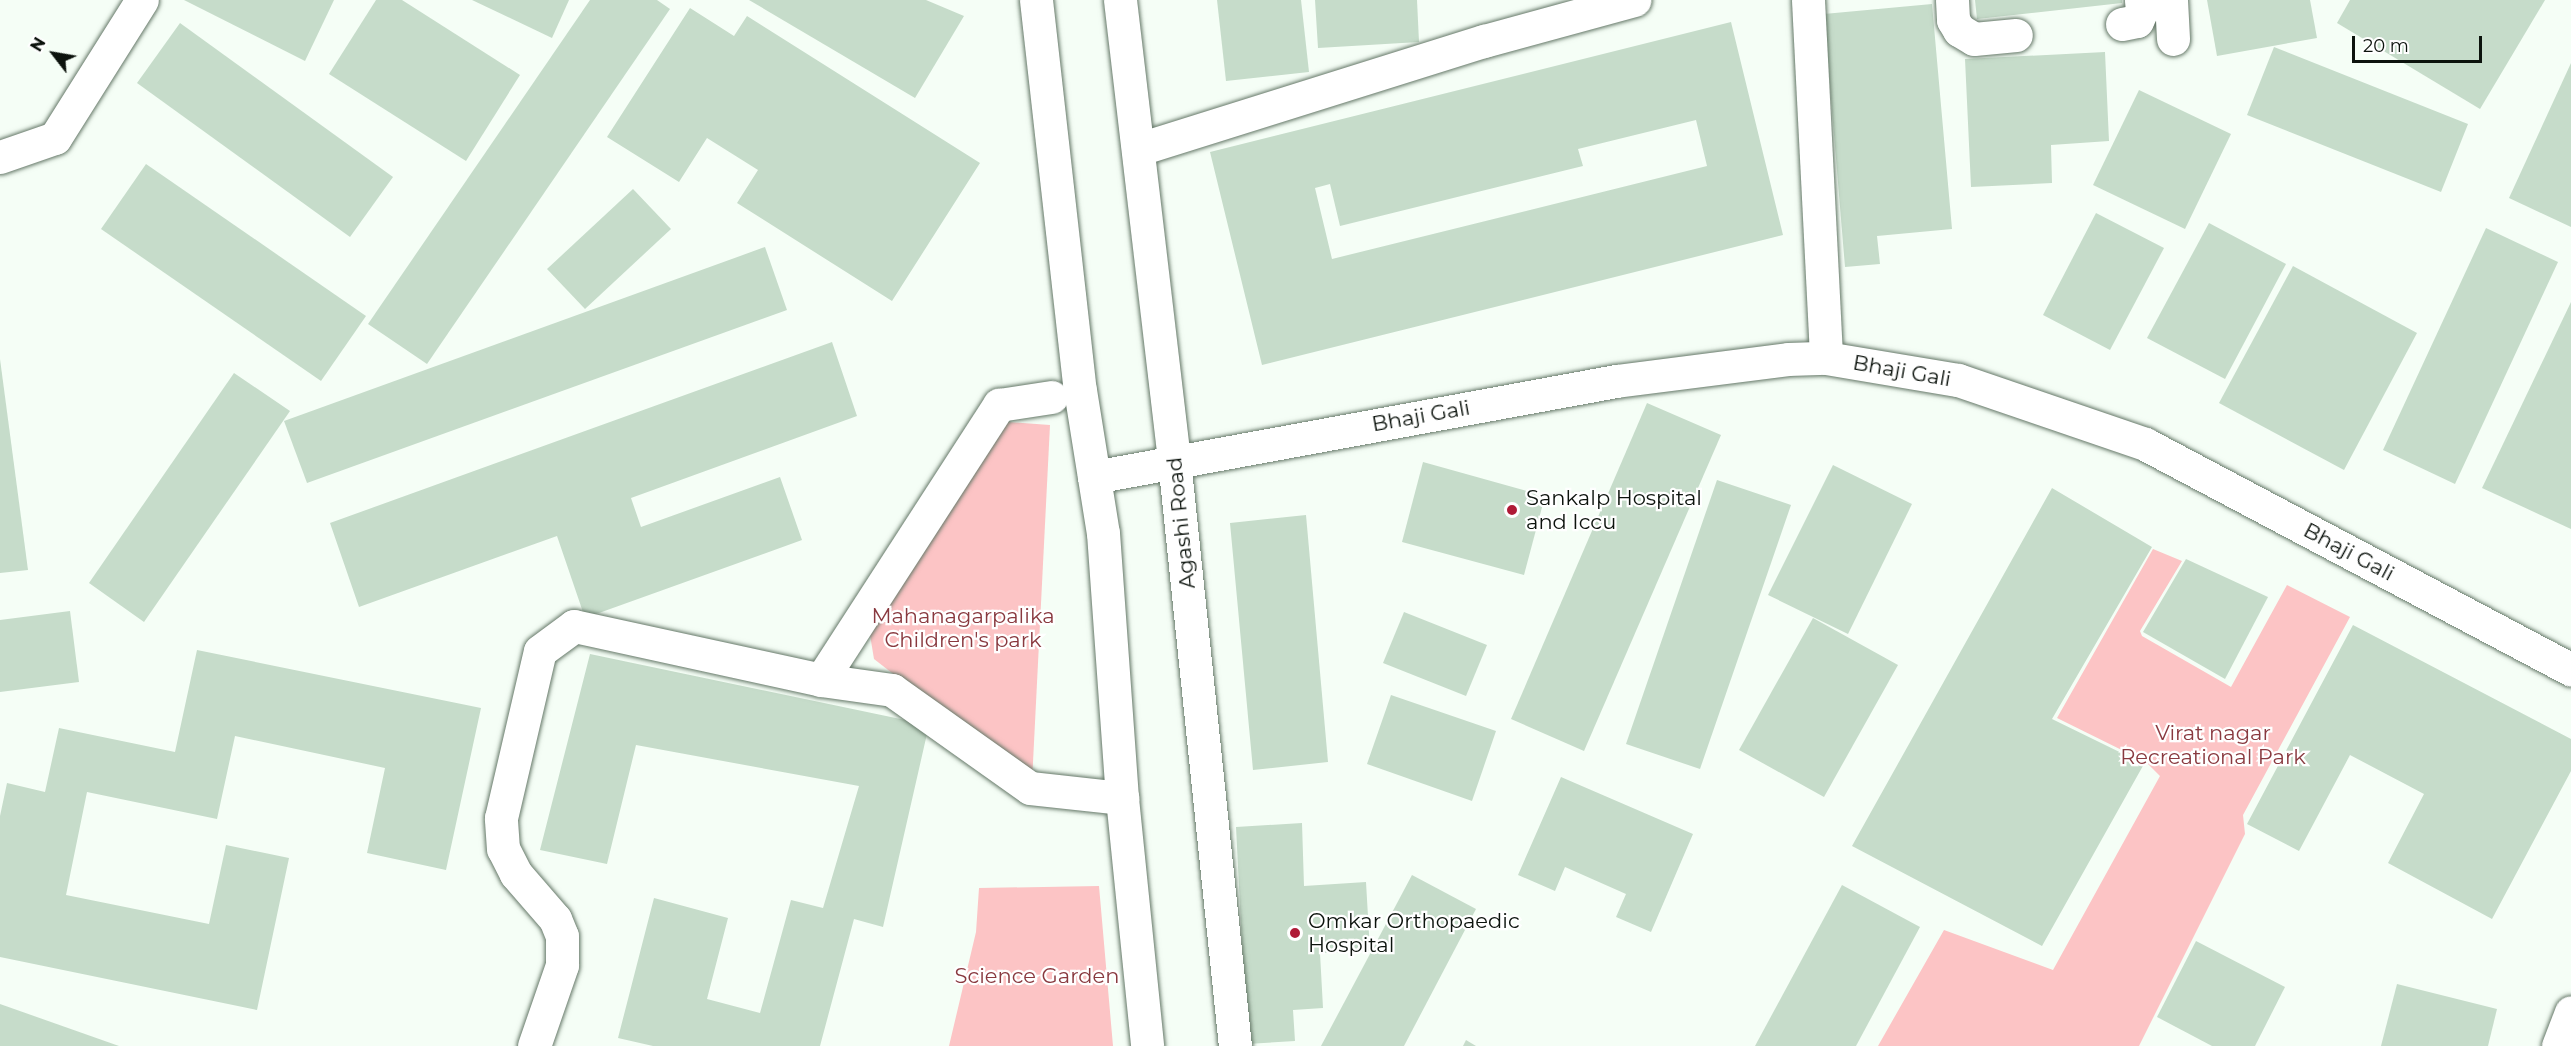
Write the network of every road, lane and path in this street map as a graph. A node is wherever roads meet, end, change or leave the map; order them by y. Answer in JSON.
{"nodes":[{"id":1,"x":142,"y":0,"type":"edge"},
{"id":2,"x":1036,"y":0,"type":"edge"},
{"id":3,"x":1120,"y":0,"type":"edge"},
{"id":4,"x":1634,"y":0,"type":"edge"},
{"id":5,"x":1808,"y":0,"type":"edge"},
{"id":6,"x":1952,"y":0,"type":"edge"},
{"id":7,"x":2171,"y":0,"type":"edge"},
{"id":8,"x":2016,"y":35,"type":"dead end"},
{"id":9,"x":2173,"y":39,"type":"dead end"},
{"id":10,"x":1139,"y":149,"type":"junction"},
{"id":11,"x":0,"y":158,"type":"edge"},
{"id":12,"x":1826,"y":358,"type":"junction"},
{"id":13,"x":1051,"y":397,"type":"dead end"},
{"id":14,"x":1174,"y":460,"type":"junction"},
{"id":15,"x":1094,"y":477,"type":"junction"},
{"id":16,"x":2571,"y":670,"type":"edge"},
{"id":17,"x":821,"y":680,"type":"junction"},
{"id":18,"x":1122,"y":798,"type":"junction"},
{"id":19,"x":2571,"y":1012,"type":"edge"},
{"id":20,"x":534,"y":1046,"type":"edge"},
{"id":21,"x":1147,"y":1046,"type":"edge"},
{"id":22,"x":1235,"y":1046,"type":"edge"},
{"id":23,"x":2558,"y":1046,"type":"edge"}],
"edges":[{"from":1,"to":11,"type":"street"},
{"from":2,"to":15,"type":"street"},
{"from":3,"to":10,"type":"street","name":"Agashi Road"},
{"from":4,"to":10,"type":"street"},
{"from":5,"to":12,"type":"street"},
{"from":6,"to":8,"type":"street"},
{"from":7,"to":9,"type":"street"},
{"from":10,"to":14,"type":"street","name":"Agashi Road"},
{"from":12,"to":14,"type":"street","name":"Bhaji Gali"},
{"from":12,"to":16,"type":"street","name":"Bhaji Gali"},
{"from":13,"to":17,"type":"street"},
{"from":14,"to":15,"type":"street","name":"Bhaji Gali"},
{"from":14,"to":22,"type":"street","name":"Agashi Road"},
{"from":15,"to":18,"type":"street"},
{"from":17,"to":18,"type":"street"},
{"from":17,"to":20,"type":"street"},
{"from":18,"to":21,"type":"street"},
{"from":19,"to":23,"type":"street"}]}
